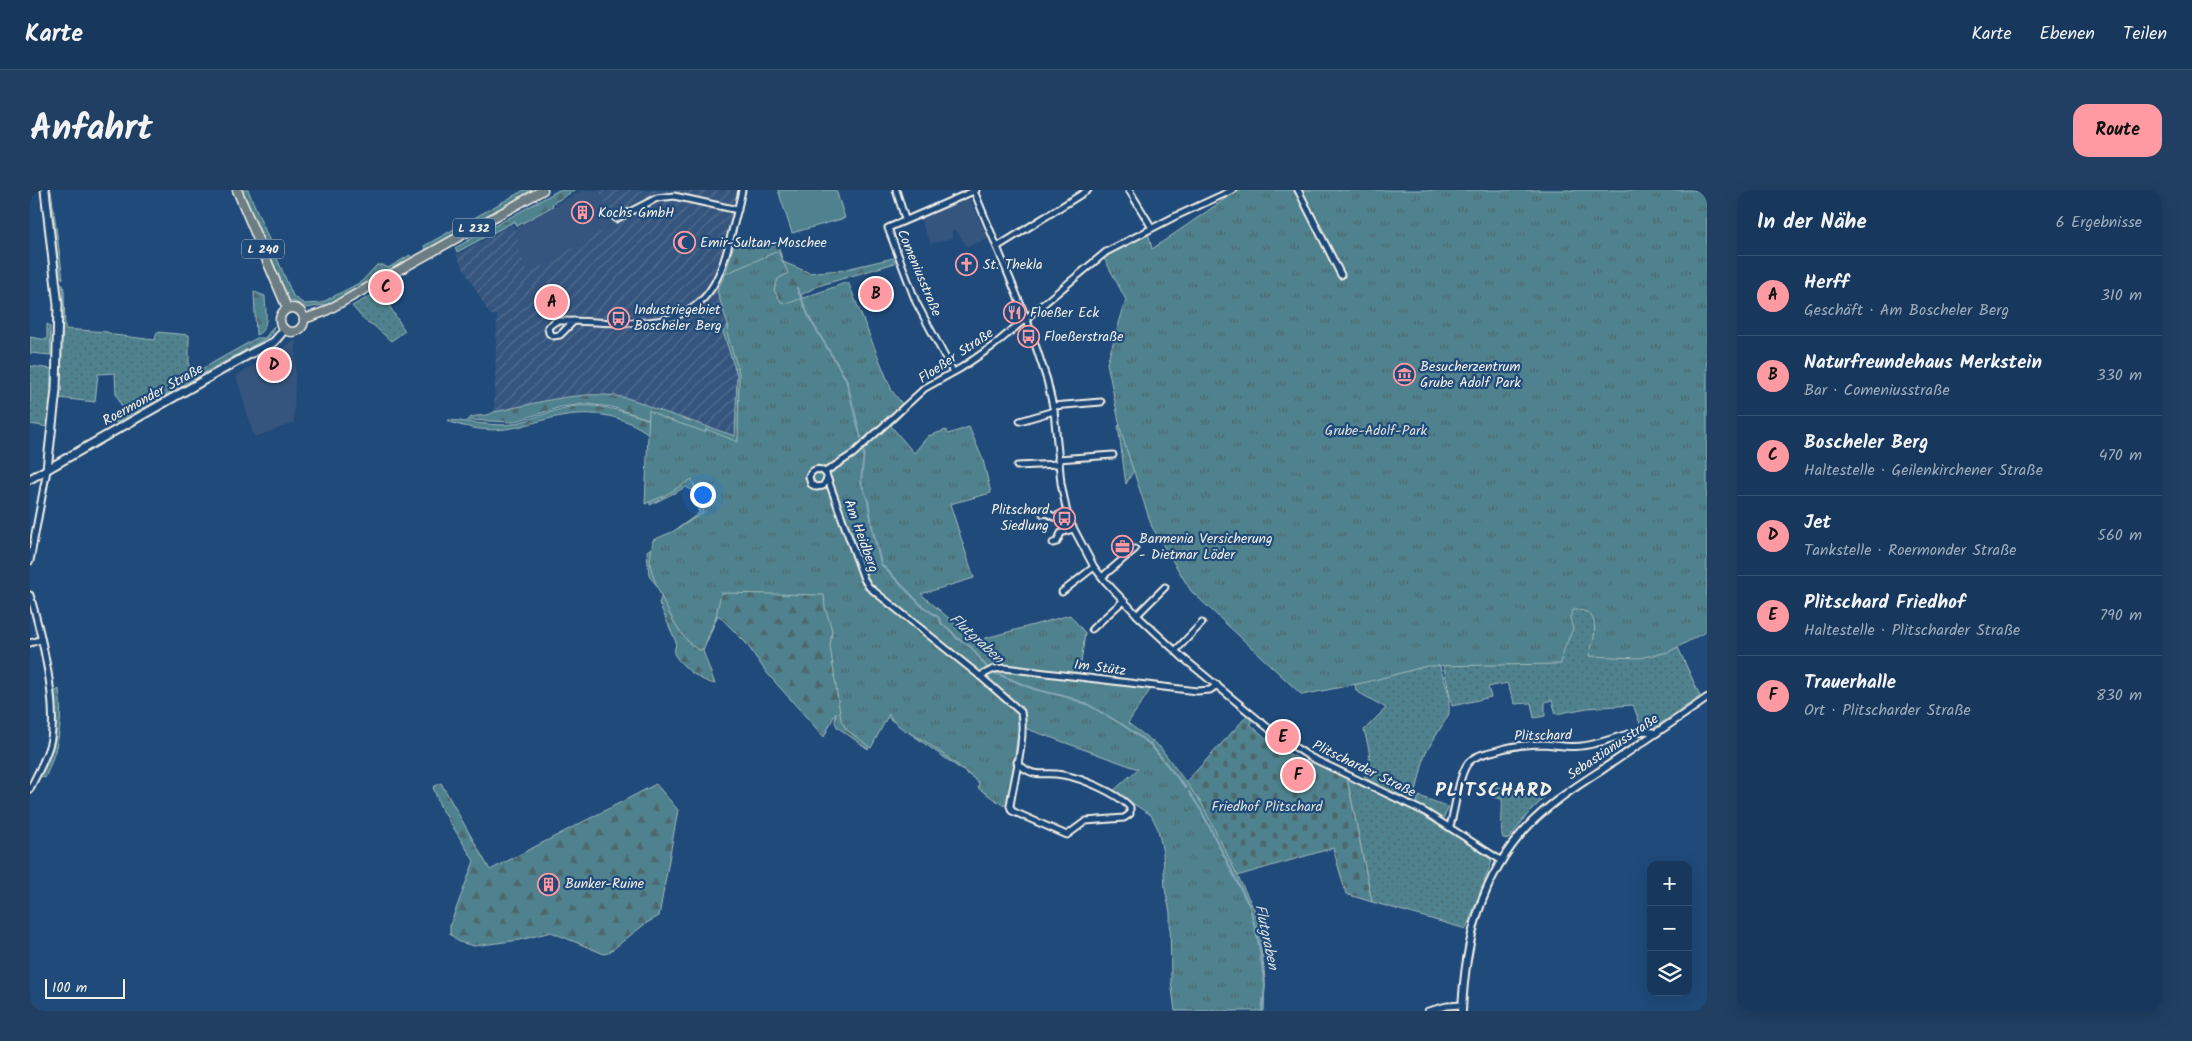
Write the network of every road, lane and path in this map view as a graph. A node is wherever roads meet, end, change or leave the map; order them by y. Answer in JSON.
{"nodes":[{"id":1,"x":45,"y":190,"type":"edge"},
{"id":2,"x":237,"y":190,"type":"edge"},
{"id":3,"x":543,"y":190,"type":"edge"},
{"id":4,"x":742,"y":190,"type":"edge"},
{"id":5,"x":896,"y":190,"type":"edge"},
{"id":6,"x":1088,"y":190,"type":"edge"},
{"id":7,"x":1129,"y":190,"type":"edge"},
{"id":8,"x":1232,"y":190,"type":"edge"},
{"id":9,"x":1298,"y":190,"type":"edge"},
{"id":10,"x":975,"y":191,"type":"edge"},
{"id":11,"x":738,"y":210,"type":"junction"},
{"id":12,"x":616,"y":219,"type":"dead end"},
{"id":13,"x":905,"y":219,"type":"junction"},
{"id":14,"x":1152,"y":228,"type":"junction"},
{"id":15,"x":997,"y":247,"type":"junction"},
{"id":16,"x":1341,"y":275,"type":"dead end"},
{"id":17,"x":287,"y":308,"type":"junction"},
{"id":18,"x":304,"y":318,"type":"junction"},
{"id":19,"x":1027,"y":320,"type":"junction"},
{"id":20,"x":574,"y":321,"type":"junction"},
{"id":21,"x":284,"y":330,"type":"junction"},
{"id":22,"x":953,"y":372,"type":"junction"},
{"id":23,"x":1101,"y":402,"type":"dead end"},
{"id":24,"x":1053,"y":408,"type":"junction"},
{"id":25,"x":1020,"y":421,"type":"dead end"},
{"id":26,"x":1113,"y":454,"type":"dead end"},
{"id":27,"x":1058,"y":461,"type":"junction"},
{"id":28,"x":1017,"y":466,"type":"dead end"},
{"id":29,"x":47,"y":469,"type":"junction"},
{"id":30,"x":825,"y":472,"type":"junction"},
{"id":31,"x":30,"y":479,"type":"edge"},
{"id":32,"x":827,"y":479,"type":"junction"},
{"id":33,"x":1067,"y":512,"type":"junction"},
{"id":34,"x":1043,"y":514,"type":"dead end"},
{"id":35,"x":1074,"y":529,"type":"junction"},
{"id":36,"x":1053,"y":543,"type":"dead end"},
{"id":37,"x":1135,"y":549,"type":"dead end"},
{"id":38,"x":30,"y":562,"type":"edge"},
{"id":39,"x":1094,"y":567,"type":"junction"},
{"id":40,"x":1102,"y":577,"type":"junction"},
{"id":41,"x":1164,"y":587,"type":"dead end"},
{"id":42,"x":1062,"y":592,"type":"dead end"},
{"id":43,"x":30,"y":596,"type":"edge"},
{"id":44,"x":1123,"y":600,"type":"junction"},
{"id":45,"x":1137,"y":615,"type":"junction"},
{"id":46,"x":1202,"y":623,"type":"dead end"},
{"id":47,"x":1092,"y":629,"type":"dead end"},
{"id":48,"x":40,"y":640,"type":"junction"},
{"id":49,"x":30,"y":643,"type":"edge"},
{"id":50,"x":1176,"y":650,"type":"junction"},
{"id":51,"x":980,"y":676,"type":"junction"},
{"id":52,"x":1217,"y":685,"type":"junction"},
{"id":53,"x":1707,"y":698,"type":"edge"},
{"id":54,"x":1657,"y":732,"type":"junction"},
{"id":55,"x":1017,"y":762,"type":"junction"},
{"id":56,"x":30,"y":789,"type":"edge"},
{"id":57,"x":1450,"y":826,"type":"junction"},
{"id":58,"x":1502,"y":861,"type":"junction"},
{"id":59,"x":1462,"y":1008,"type":"edge"},
{"id":60,"x":1428,"y":1011,"type":"edge"}],
"edges":[{"from":1,"to":29,"type":"main road"},
{"from":2,"to":17,"type":"main road","number":"L 240"},
{"from":3,"to":18,"type":"main road","number":"L 232"},
{"from":4,"to":11,"type":"street"},
{"from":5,"to":13,"type":"street","name":"Comeniusstraße"},
{"from":6,"to":15,"type":"street"},
{"from":7,"to":14,"type":"street"},
{"from":8,"to":14,"type":"street","name":"Floeßer Straße"},
{"from":9,"to":16,"type":"street"},
{"from":10,"to":13,"type":"street"},
{"from":10,"to":15,"type":"street","name":"Plitscharder Straße"},
{"from":11,"to":12,"type":"street"},
{"from":11,"to":20,"type":"street"},
{"from":13,"to":22,"type":"street","name":"Comeniusstraße"},
{"from":14,"to":19,"type":"street","name":"Floeßer Straße"},
{"from":15,"to":19,"type":"street","name":"Plitscharder Straße"},
{"from":17,"to":18,"type":"main road"},
{"from":17,"to":21,"type":"main road"},
{"from":18,"to":21,"type":"main road"},
{"from":19,"to":22,"type":"street","name":"Floeßer Straße"},
{"from":19,"to":24,"type":"street","name":"Plitscharder Straße"},
{"from":20,"to":20,"type":"street"},
{"from":21,"to":29,"type":"main road","name":"Roermonder Straße"},
{"from":22,"to":30,"type":"street","name":"Floeßer Straße"},
{"from":23,"to":24,"type":"street"},
{"from":24,"to":25,"type":"street"},
{"from":24,"to":27,"type":"street","name":"Plitscharder Straße"},
{"from":26,"to":27,"type":"street"},
{"from":27,"to":28,"type":"street"},
{"from":27,"to":33,"type":"street","name":"Plitscharder Straße"},
{"from":29,"to":31,"type":"main road","name":"Roermonder Straße"},
{"from":29,"to":38,"type":"street"},
{"from":30,"to":32,"type":"street"},
{"from":30,"to":32,"type":"street","name":"Floeßer Straße"},
{"from":32,"to":51,"type":"street","name":"Am Heidberg"},
{"from":33,"to":34,"type":"street"},
{"from":33,"to":35,"type":"street","name":"Plitscharder Straße"},
{"from":35,"to":36,"type":"street"},
{"from":35,"to":39,"type":"street","name":"Plitscharder Straße"},
{"from":37,"to":40,"type":"street"},
{"from":39,"to":40,"type":"street","name":"Plitscharder Straße"},
{"from":39,"to":42,"type":"street"},
{"from":40,"to":44,"type":"street","name":"Plitscharder Straße"},
{"from":41,"to":45,"type":"street"},
{"from":43,"to":48,"type":"street"},
{"from":44,"to":45,"type":"street","name":"Plitscharder Straße"},
{"from":44,"to":47,"type":"street"},
{"from":45,"to":50,"type":"street","name":"Plitscharder Straße"},
{"from":46,"to":50,"type":"street"},
{"from":48,"to":49,"type":"street"},
{"from":48,"to":56,"type":"street"},
{"from":50,"to":52,"type":"street","name":"Plitscharder Straße"},
{"from":51,"to":52,"type":"street","name":"Im Stütz"},
{"from":51,"to":55,"type":"street","name":"Am Heidberg"},
{"from":52,"to":57,"type":"street","name":"Plitscharder Straße"},
{"from":53,"to":54,"type":"street","name":"Sebastianusstraße"},
{"from":54,"to":57,"type":"street","name":"Plitschard"},
{"from":54,"to":58,"type":"street","name":"Sebastianusstraße"},
{"from":55,"to":55,"type":"street"},
{"from":57,"to":58,"type":"street","name":"Plitscharder Straße"},
{"from":58,"to":59,"type":"street","name":"Sebastianusstraße"},
{"from":59,"to":60,"type":"street"}]}
